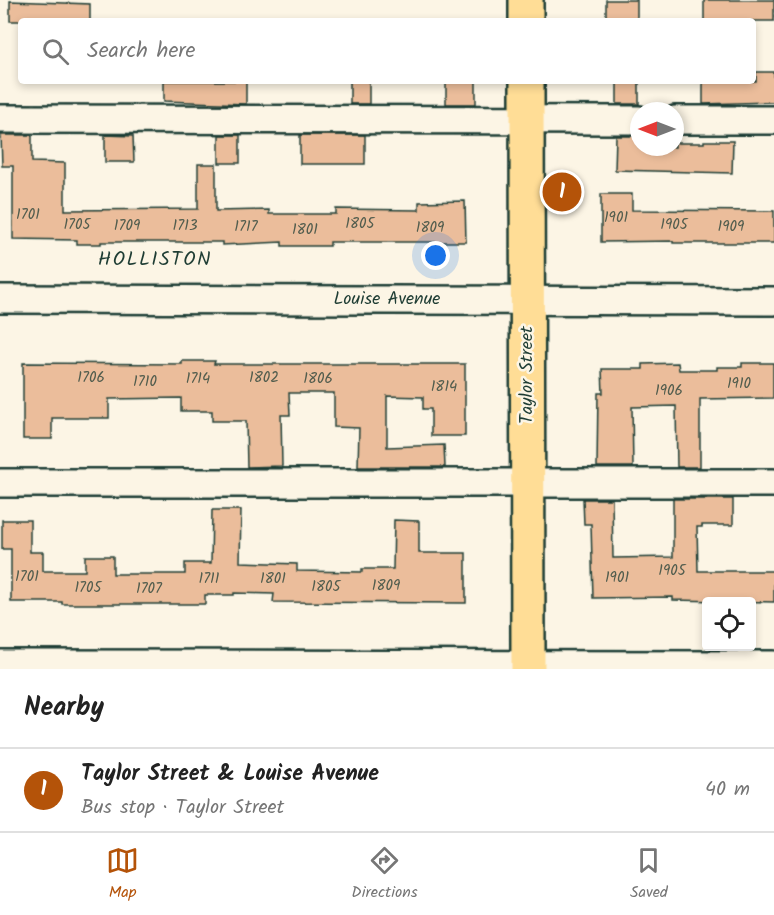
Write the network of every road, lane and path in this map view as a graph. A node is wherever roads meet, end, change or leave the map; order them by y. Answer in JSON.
{"nodes":[{"id":1,"x":526,"y":0,"type":"edge"},
{"id":2,"x":526,"y":18,"type":"edge"},
{"id":3,"x":527,"y":84,"type":"edge"},
{"id":4,"x":0,"y":119,"type":"edge"},
{"id":5,"x":528,"y":120,"type":"junction"},
{"id":6,"x":630,"y":120,"type":"edge"},
{"id":7,"x":684,"y":120,"type":"edge"},
{"id":8,"x":774,"y":120,"type":"edge"},
{"id":9,"x":0,"y":299,"type":"edge"},
{"id":10,"x":527,"y":300,"type":"junction"},
{"id":11,"x":774,"y":301,"type":"edge"},
{"id":12,"x":0,"y":483,"type":"edge"},
{"id":13,"x":527,"y":483,"type":"junction"},
{"id":14,"x":774,"y":483,"type":"edge"},
{"id":15,"x":0,"y":664,"type":"edge"},
{"id":16,"x":774,"y":665,"type":"edge"},
{"id":17,"x":528,"y":667,"type":"edge"}],
"edges":[{"from":1,"to":2,"type":"main road"},
{"from":3,"to":5,"type":"main road","name":"Taylor Street"},
{"from":4,"to":5,"type":"street"},
{"from":5,"to":6,"type":"street"},
{"from":5,"to":10,"type":"main road","name":"Taylor Street"},
{"from":7,"to":8,"type":"street"},
{"from":9,"to":10,"type":"street","name":"Louise Avenue"},
{"from":10,"to":11,"type":"street","name":"Louise Avenue"},
{"from":10,"to":13,"type":"main road","name":"Taylor Street"},
{"from":12,"to":13,"type":"street"},
{"from":13,"to":14,"type":"street"},
{"from":13,"to":17,"type":"main road","name":"Taylor Street"},
{"from":15,"to":17,"type":"street"},
{"from":16,"to":17,"type":"street"}]}
